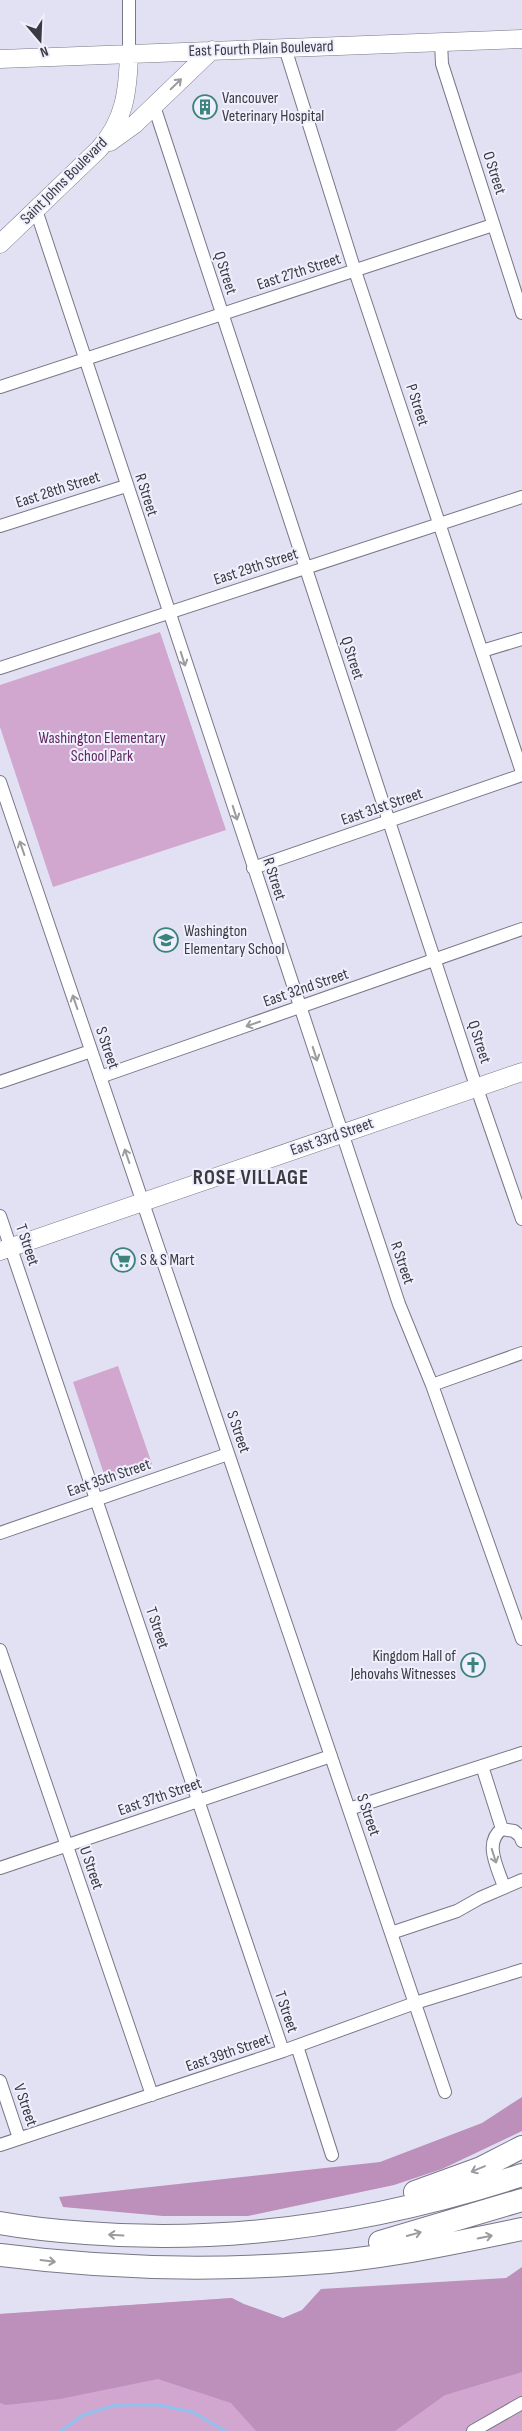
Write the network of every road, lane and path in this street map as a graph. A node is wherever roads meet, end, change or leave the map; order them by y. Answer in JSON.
{"nodes":[{"id":1,"x":129,"y":0,"type":"edge"},
{"id":2,"x":522,"y":39,"type":"edge"},
{"id":3,"x":441,"y":42,"type":"junction"},
{"id":4,"x":285,"y":48,"type":"junction"},
{"id":5,"x":212,"y":50,"type":"junction"},
{"id":6,"x":128,"y":54,"type":"junction"},
{"id":7,"x":0,"y":59,"type":"edge"},
{"id":8,"x":154,"y":106,"type":"junction"},
{"id":9,"x":99,"y":149,"type":"junction"},
{"id":10,"x":36,"y":210,"type":"junction"},
{"id":11,"x":493,"y":225,"type":"junction"},
{"id":12,"x":0,"y":244,"type":"edge"},
{"id":13,"x":355,"y":271,"type":"junction"},
{"id":14,"x":522,"y":313,"type":"edge"},
{"id":15,"x":222,"y":314,"type":"junction"},
{"id":16,"x":85,"y":359,"type":"junction"},
{"id":17,"x":0,"y":387,"type":"edge"},
{"id":18,"x":126,"y":486,"type":"junction"},
{"id":19,"x":522,"y":497,"type":"edge"},
{"id":20,"x":440,"y":524,"type":"junction"},
{"id":21,"x":0,"y":526,"type":"edge"},
{"id":22,"x":305,"y":568,"type":"junction"},
{"id":23,"x":168,"y":613,"type":"junction"},
{"id":24,"x":522,"y":639,"type":"edge"},
{"id":25,"x":482,"y":651,"type":"junction"},
{"id":26,"x":0,"y":668,"type":"edge"},
{"id":27,"x":522,"y":774,"type":"edge"},
{"id":28,"x":0,"y":782,"type":"edge"},
{"id":29,"x":4,"y":806,"type":"edge"},
{"id":30,"x":389,"y":822,"type":"junction"},
{"id":31,"x":253,"y":868,"type":"junction"},
{"id":32,"x":522,"y":929,"type":"edge"},
{"id":33,"x":435,"y":960,"type":"junction"},
{"id":34,"x":299,"y":1008,"type":"junction"},
{"id":35,"x":91,"y":1051,"type":"junction"},
{"id":36,"x":522,"y":1072,"type":"edge"},
{"id":37,"x":100,"y":1077,"type":"junction"},
{"id":38,"x":0,"y":1082,"type":"edge"},
{"id":39,"x":477,"y":1088,"type":"junction"},
{"id":40,"x":341,"y":1134,"type":"junction"},
{"id":41,"x":142,"y":1202,"type":"junction"},
{"id":42,"x":0,"y":1216,"type":"edge"},
{"id":43,"x":522,"y":1218,"type":"edge"},
{"id":44,"x":5,"y":1249,"type":"edge"},
{"id":45,"x":522,"y":1354,"type":"edge"},
{"id":46,"x":432,"y":1385,"type":"junction"},
{"id":47,"x":228,"y":1454,"type":"junction"},
{"id":48,"x":96,"y":1500,"type":"junction"},
{"id":49,"x":0,"y":1533,"type":"edge"},
{"id":50,"x":522,"y":1636,"type":"edge"},
{"id":51,"x":0,"y":1650,"type":"edge"},
{"id":52,"x":522,"y":1753,"type":"edge"},
{"id":53,"x":331,"y":1756,"type":"junction"},
{"id":54,"x":482,"y":1766,"type":"junction"},
{"id":55,"x":198,"y":1801,"type":"junction"},
{"id":56,"x":349,"y":1809,"type":"junction"},
{"id":57,"x":502,"y":1829,"type":"junction"},
{"id":58,"x":522,"y":1841,"type":"edge"},
{"id":59,"x":66,"y":1846,"type":"junction"},
{"id":60,"x":0,"y":1868,"type":"edge"},
{"id":61,"x":522,"y":1880,"type":"edge"},
{"id":62,"x":504,"y":1887,"type":"junction"},
{"id":63,"x":391,"y":1933,"type":"junction"},
{"id":64,"x":522,"y":1970,"type":"edge"},
{"id":65,"x":415,"y":2003,"type":"junction"},
{"id":66,"x":297,"y":2046,"type":"junction"},
{"id":67,"x":283,"y":2051,"type":"junction"},
{"id":68,"x":0,"y":2081,"type":"edge"},
{"id":69,"x":445,"y":2092,"type":"dead end"},
{"id":70,"x":152,"y":2095,"type":"junction"},
{"id":71,"x":19,"y":2138,"type":"junction"},
{"id":72,"x":0,"y":2145,"type":"edge"},
{"id":73,"x":522,"y":2148,"type":"edge"},
{"id":74,"x":332,"y":2155,"type":"dead end"},
{"id":75,"x":522,"y":2175,"type":"edge"},
{"id":76,"x":522,"y":2200,"type":"edge"},
{"id":77,"x":0,"y":2223,"type":"edge"},
{"id":78,"x":522,"y":2229,"type":"edge"},
{"id":79,"x":164,"y":2237,"type":"junction"},
{"id":80,"x":0,"y":2255,"type":"edge"},
{"id":81,"x":193,"y":2268,"type":"junction"},
{"id":82,"x":522,"y":2403,"type":"edge"},
{"id":83,"x":474,"y":2431,"type":"edge"}],
"edges":[{"from":1,"to":6,"type":"street"},
{"from":2,"to":3,"type":"street","name":"East Fourth Plain Boulevard"},
{"from":3,"to":4,"type":"street","name":"East Fourth Plain Boulevard"},
{"from":3,"to":11,"type":"street","name":"O Street"},
{"from":4,"to":5,"type":"street","name":"East Fourth Plain Boulevard"},
{"from":4,"to":13,"type":"street","name":"P Street"},
{"from":5,"to":6,"type":"street","name":"East Fourth Plain Boulevard"},
{"from":8,"to":5,"type":"street","one_way":true},
{"from":6,"to":7,"type":"street","name":"East Fourth Plain Boulevard"},
{"from":6,"to":9,"type":"street","name":"Saint Johns Boulevard"},
{"from":8,"to":9,"type":"street"},
{"from":8,"to":15,"type":"street","name":"Q Street"},
{"from":9,"to":10,"type":"street","name":"Saint Johns Boulevard"},
{"from":10,"to":12,"type":"street","name":"Saint Johns Boulevard"},
{"from":10,"to":16,"type":"street","name":"R Street"},
{"from":11,"to":13,"type":"street","name":"East 27th Street"},
{"from":11,"to":14,"type":"street","name":"O Street"},
{"from":13,"to":15,"type":"street","name":"East 27th Street"},
{"from":13,"to":20,"type":"street","name":"P Street"},
{"from":15,"to":16,"type":"street","name":"East 27th Street"},
{"from":15,"to":22,"type":"street","name":"Q Street"},
{"from":16,"to":17,"type":"street","name":"East 27th Street"},
{"from":16,"to":18,"type":"street","name":"R Street"},
{"from":18,"to":21,"type":"street","name":"East 28th Street"},
{"from":18,"to":23,"type":"street","name":"R Street"},
{"from":19,"to":20,"type":"street","name":"East 29th Street"},
{"from":20,"to":22,"type":"street","name":"East 29th Street"},
{"from":20,"to":25,"type":"street","name":"P Street"},
{"from":22,"to":23,"type":"street","name":"East 29th Street"},
{"from":22,"to":30,"type":"street","name":"Q Street"},
{"from":23,"to":26,"type":"street","name":"East 29th Street"},
{"from":23,"to":31,"type":"street","name":"R Street","one_way":true},
{"from":24,"to":25,"type":"street"},
{"from":25,"to":27,"type":"street","name":"P Street"},
{"from":27,"to":30,"type":"street","name":"East 31st Street"},
{"from":28,"to":29,"type":"street","name":"S Street"},
{"from":35,"to":29,"type":"street","name":"S Street","one_way":true},
{"from":30,"to":31,"type":"street","name":"East 31st Street"},
{"from":30,"to":33,"type":"street","name":"Q Street"},
{"from":31,"to":34,"type":"street","name":"R Street"},
{"from":32,"to":33,"type":"street","name":"East 32nd Street"},
{"from":33,"to":34,"type":"street","name":"East 32nd Street"},
{"from":33,"to":39,"type":"street","name":"Q Street"},
{"from":34,"to":37,"type":"street","name":"East 32nd Street","one_way":true},
{"from":34,"to":40,"type":"street","name":"R Street","one_way":true},
{"from":35,"to":37,"type":"street","name":"S Street"},
{"from":35,"to":38,"type":"street"},
{"from":36,"to":39,"type":"street","name":"East 33rd Street"},
{"from":41,"to":37,"type":"street","name":"S Street","one_way":true},
{"from":39,"to":40,"type":"street","name":"East 33rd Street"},
{"from":39,"to":43,"type":"street","name":"Q Street"},
{"from":40,"to":41,"type":"street","name":"East 33rd Street"},
{"from":40,"to":46,"type":"street","name":"R Street"},
{"from":41,"to":44,"type":"street","name":"East 33rd Street"},
{"from":41,"to":47,"type":"street","name":"S Street"},
{"from":42,"to":44,"type":"street","name":"T Street"},
{"from":44,"to":48,"type":"street","name":"T Street"},
{"from":45,"to":46,"type":"street"},
{"from":46,"to":50,"type":"street","name":"R Street"},
{"from":47,"to":48,"type":"street","name":"East 35th Street"},
{"from":47,"to":53,"type":"street","name":"S Street"},
{"from":48,"to":49,"type":"street","name":"East 35th Street"},
{"from":48,"to":55,"type":"street","name":"T Street"},
{"from":51,"to":59,"type":"street","name":"U Street"},
{"from":52,"to":54,"type":"street"},
{"from":53,"to":55,"type":"street","name":"East 37th Street"},
{"from":53,"to":56,"type":"street","name":"S Street"},
{"from":54,"to":56,"type":"street"},
{"from":54,"to":57,"type":"street"},
{"from":55,"to":59,"type":"street","name":"East 37th Street"},
{"from":55,"to":67,"type":"street","name":"T Street"},
{"from":56,"to":63,"type":"street","name":"S Street"},
{"from":57,"to":58,"type":"street"},
{"from":57,"to":62,"type":"street","one_way":true},
{"from":59,"to":60,"type":"street","name":"East 37th Street"},
{"from":59,"to":70,"type":"street","name":"U Street"},
{"from":61,"to":62,"type":"street"},
{"from":62,"to":63,"type":"street"},
{"from":63,"to":65,"type":"street","name":"S Street"},
{"from":64,"to":65,"type":"street","name":"East 39th Street"},
{"from":65,"to":66,"type":"street","name":"East 39th Street"},
{"from":65,"to":69,"type":"street","name":"S Street"},
{"from":66,"to":67,"type":"street","name":"East 39th Street"},
{"from":66,"to":74,"type":"street","name":"T Street"},
{"from":67,"to":70,"type":"street","name":"East 39th Street"},
{"from":68,"to":71,"type":"street","name":"V Street"},
{"from":70,"to":71,"type":"street","name":"East 39th Street"},
{"from":71,"to":72,"type":"street","name":"East 39th Street"},
{"from":73,"to":79,"type":"highway","one_way":true},
{"from":75,"to":79,"type":"highway"},
{"from":81,"to":76,"type":"highway","one_way":true},
{"from":79,"to":77,"type":"highway","one_way":true},
{"from":81,"to":78,"type":"highway","one_way":true},
{"from":80,"to":81,"type":"highway","one_way":true},
{"from":82,"to":83,"type":"street"}]}
